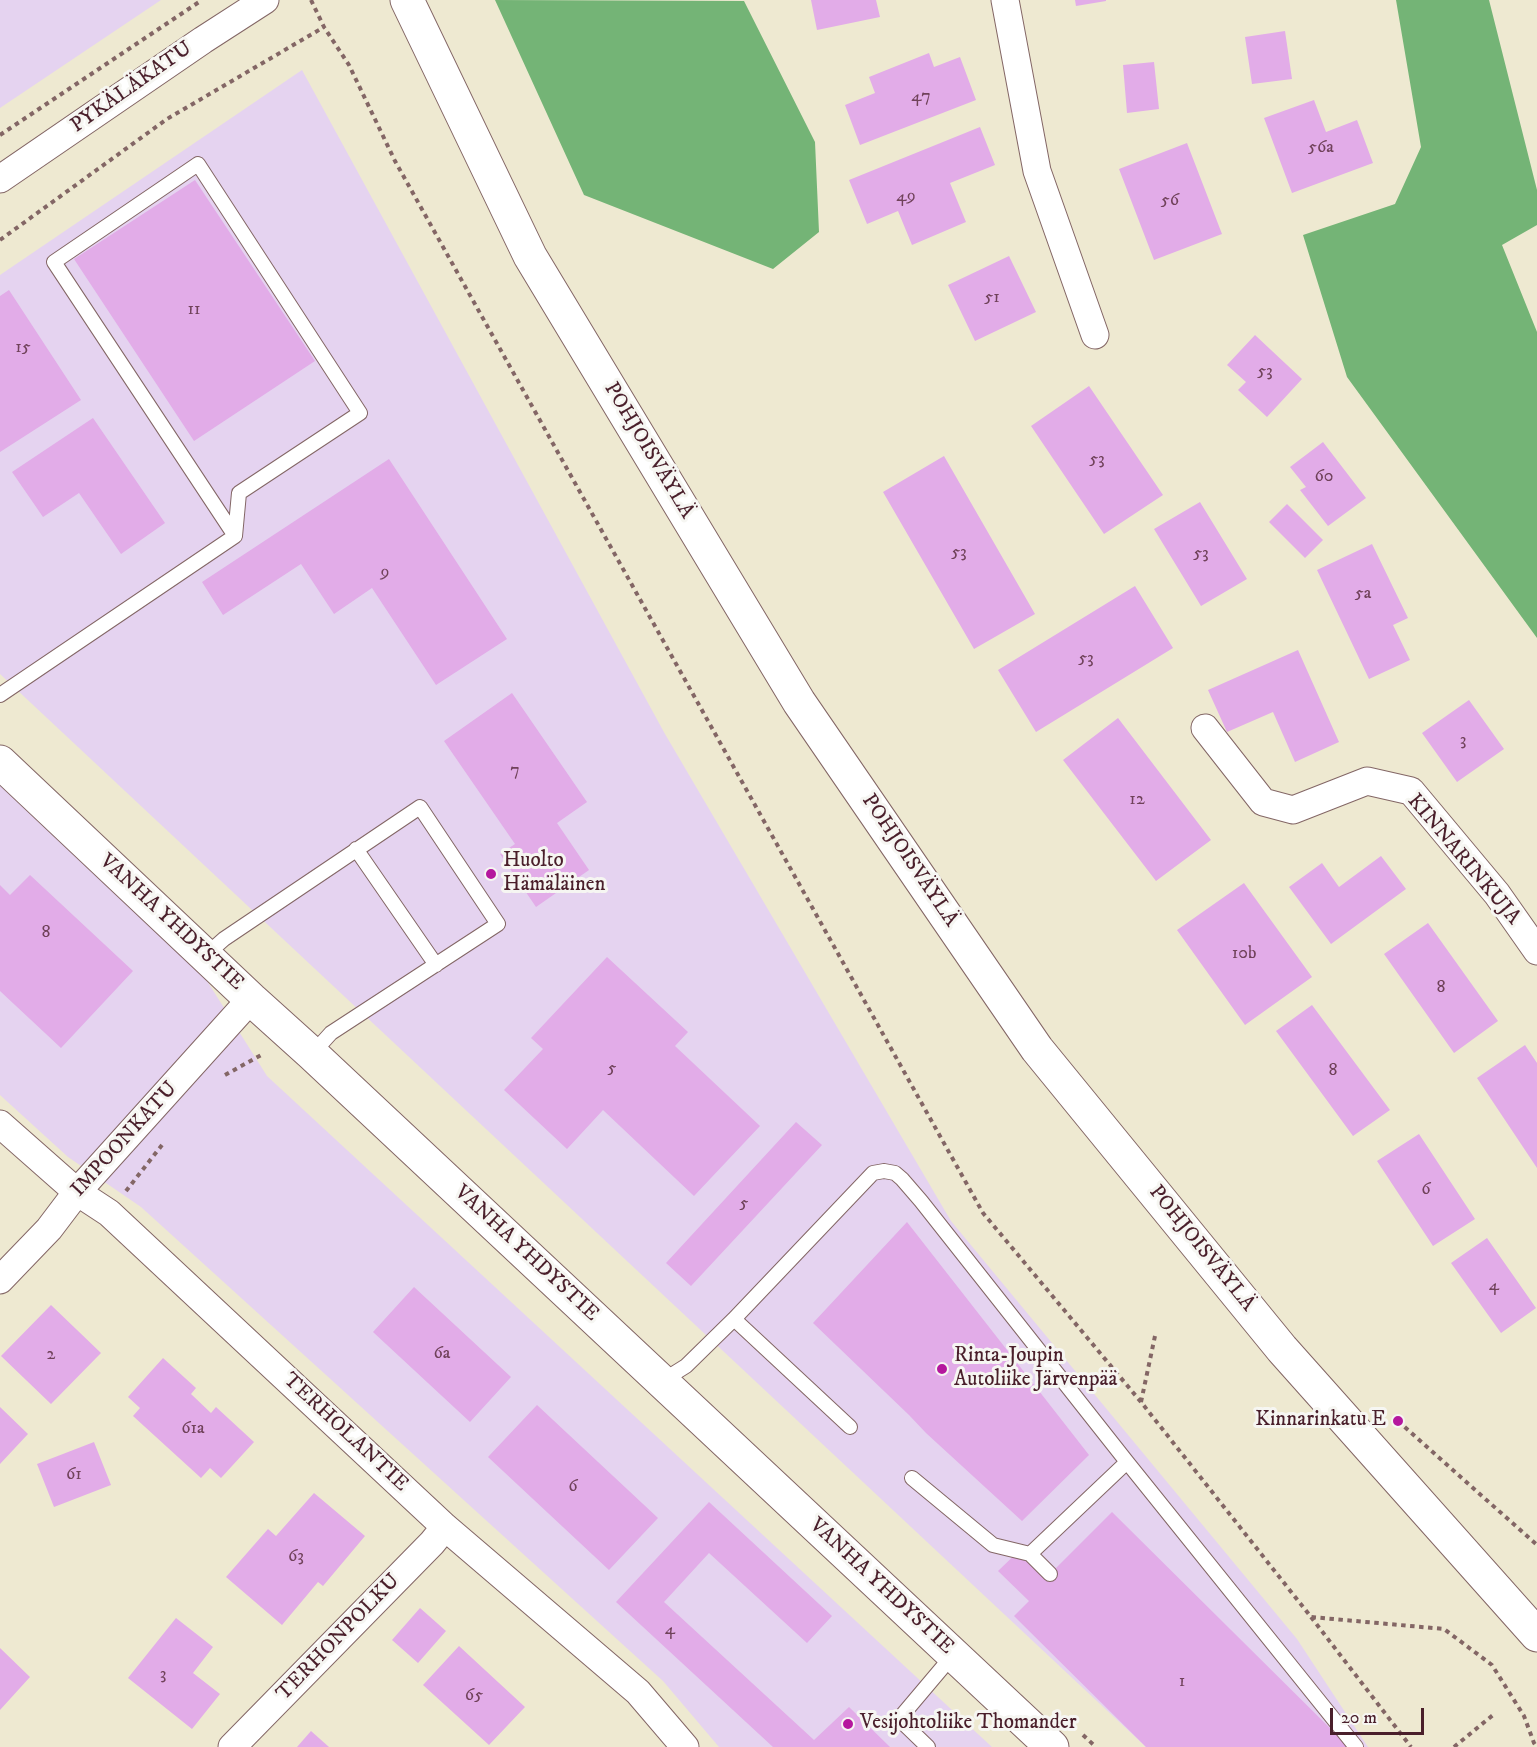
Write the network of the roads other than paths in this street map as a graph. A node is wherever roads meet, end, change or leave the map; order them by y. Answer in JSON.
{"nodes":[{"id":1,"x":265,"y":0,"type":"edge"},
{"id":2,"x":407,"y":0,"type":"edge"},
{"id":3,"x":1005,"y":0,"type":"edge"},
{"id":4,"x":0,"y":179,"type":"edge"},
{"id":5,"x":1095,"y":335,"type":"dead end"},
{"id":6,"x":236,"y":536,"type":"junction"},
{"id":7,"x":0,"y":695,"type":"edge"},
{"id":8,"x":1205,"y":728,"type":"dead end"},
{"id":9,"x":0,"y":762,"type":"edge"},
{"id":10,"x":356,"y":849,"type":"junction"},
{"id":11,"x":1537,"y":951,"type":"edge"},
{"id":12,"x":206,"y":955,"type":"junction"},
{"id":13,"x":436,"y":965,"type":"junction"},
{"id":14,"x":251,"y":999,"type":"junction"},
{"id":15,"x":301,"y":1046,"type":"junction"},
{"id":16,"x":0,"y":1124,"type":"edge"},
{"id":17,"x":78,"y":1192,"type":"junction"},
{"id":18,"x":0,"y":1280,"type":"edge"},
{"id":19,"x":734,"y":1319,"type":"junction"},
{"id":20,"x":662,"y":1382,"type":"junction"},
{"id":21,"x":850,"y":1427,"type":"dead end"},
{"id":22,"x":1127,"y":1462,"type":"junction"},
{"id":23,"x":912,"y":1478,"type":"dead end"},
{"id":24,"x":446,"y":1527,"type":"junction"},
{"id":25,"x":1030,"y":1554,"type":"junction"},
{"id":26,"x":1050,"y":1574,"type":"dead end"},
{"id":27,"x":1537,"y":1635,"type":"edge"},
{"id":28,"x":953,"y":1655,"type":"junction"},
{"id":29,"x":232,"y":1747,"type":"edge"},
{"id":30,"x":686,"y":1747,"type":"edge"},
{"id":31,"x":928,"y":1747,"type":"edge"},
{"id":32,"x":1052,"y":1747,"type":"edge"},
{"id":33,"x":1356,"y":1747,"type":"edge"}],
"edges":[{"from":1,"to":4,"type":"street","name":"PYKÄLÄKATU"},
{"from":2,"to":27,"type":"main road","name":"POHJOISVÄYLÄ"},
{"from":3,"to":5,"type":"street"},
{"from":6,"to":6,"type":"lane"},
{"from":6,"to":7,"type":"lane"},
{"from":8,"to":11,"type":"street","name":"KINNARINKUJA"},
{"from":9,"to":12,"type":"main road","name":"VANHA YHDYSTIE"},
{"from":10,"to":12,"type":"lane"},
{"from":10,"to":13,"type":"lane"},
{"from":10,"to":13,"type":"lane"},
{"from":12,"to":14,"type":"main road","name":"VANHA YHDYSTIE"},
{"from":13,"to":15,"type":"lane"},
{"from":14,"to":15,"type":"main road","name":"VANHA YHDYSTIE"},
{"from":14,"to":17,"type":"street","name":"IMPOONKATU"},
{"from":15,"to":20,"type":"main road","name":"VANHA YHDYSTIE"},
{"from":16,"to":17,"type":"street","name":"TERHOLANTIE"},
{"from":17,"to":18,"type":"street","name":"IMPOONKATU"},
{"from":17,"to":24,"type":"street","name":"TERHOLANTIE"},
{"from":19,"to":20,"type":"lane"},
{"from":19,"to":21,"type":"lane"},
{"from":19,"to":22,"type":"lane"},
{"from":20,"to":28,"type":"main road","name":"VANHA YHDYSTIE"},
{"from":22,"to":25,"type":"lane"},
{"from":22,"to":33,"type":"lane"},
{"from":23,"to":25,"type":"lane"},
{"from":24,"to":29,"type":"street","name":"TERHONPOLKU"},
{"from":24,"to":30,"type":"street","name":"TERHOLANTIE"},
{"from":25,"to":26,"type":"lane"},
{"from":28,"to":31,"type":"lane"},
{"from":28,"to":32,"type":"main road","name":"VANHA YHDYSTIE"}]}
